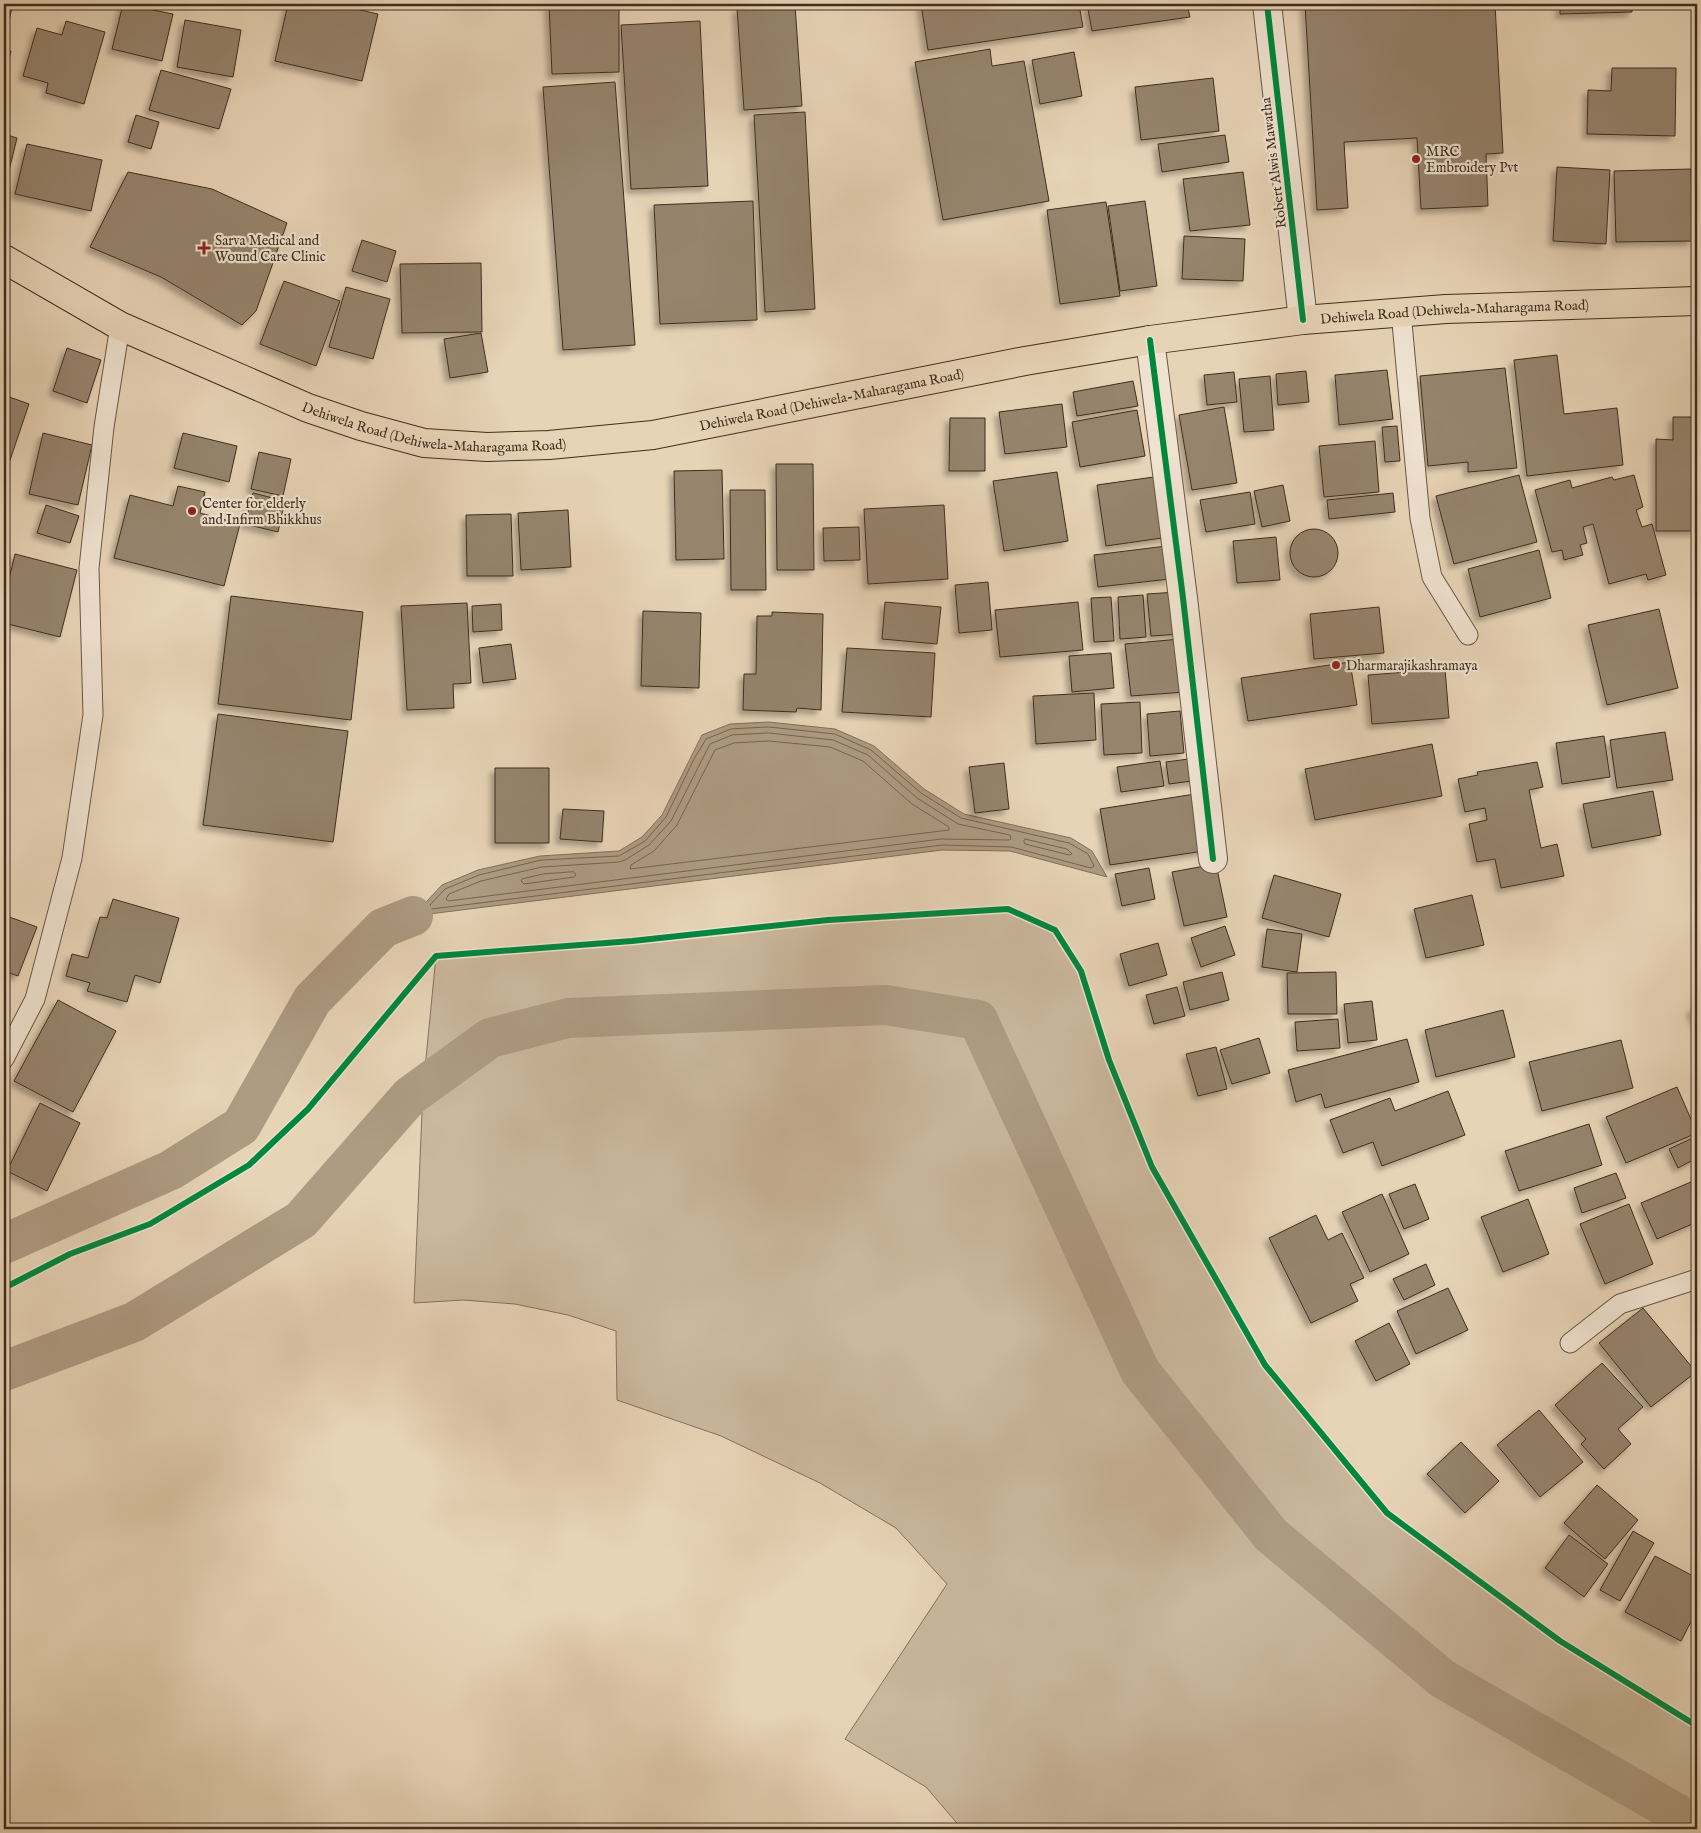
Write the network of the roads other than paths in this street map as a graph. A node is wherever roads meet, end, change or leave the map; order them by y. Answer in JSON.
{"nodes":[{"id":1,"x":1267,"y":4,"type":"edge"},
{"id":2,"x":4,"y":259,"type":"edge"},
{"id":3,"x":1697,"y":301,"type":"edge"},
{"id":4,"x":1400,"y":312,"type":"junction"},
{"id":5,"x":1303,"y":320,"type":"junction"},
{"id":6,"x":120,"y":326,"type":"junction"},
{"id":7,"x":1150,"y":340,"type":"junction"},
{"id":8,"x":1468,"y":635,"type":"dead end"},
{"id":9,"x":1213,"y":860,"type":"dead end"},
{"id":10,"x":4,"y":1059,"type":"edge"},
{"id":11,"x":1697,"y":1279,"type":"edge"},
{"id":12,"x":1570,"y":1343,"type":"dead end"}],
"edges":[{"from":1,"to":5,"type":"street","name":"Robert Alwis Mawatha"},
{"from":2,"to":6,"type":"main road","name":"Dehiwela Road (Dehiwela-Maharagama Road)"},
{"from":3,"to":4,"type":"main road","name":"Dehiwela Road (Dehiwela-Maharagama Road)"},
{"from":4,"to":5,"type":"main road","name":"Dehiwela Road (Dehiwela-Maharagama Road)"},
{"from":4,"to":8,"type":"lane"},
{"from":5,"to":7,"type":"main road","name":"Dehiwela Road (Dehiwela-Maharagama Road)"},
{"from":6,"to":7,"type":"main road","name":"Dehiwela Road (Dehiwela-Maharagama Road)"},
{"from":6,"to":10,"type":"lane"},
{"from":7,"to":9,"type":"street"},
{"from":11,"to":12,"type":"lane"}]}
